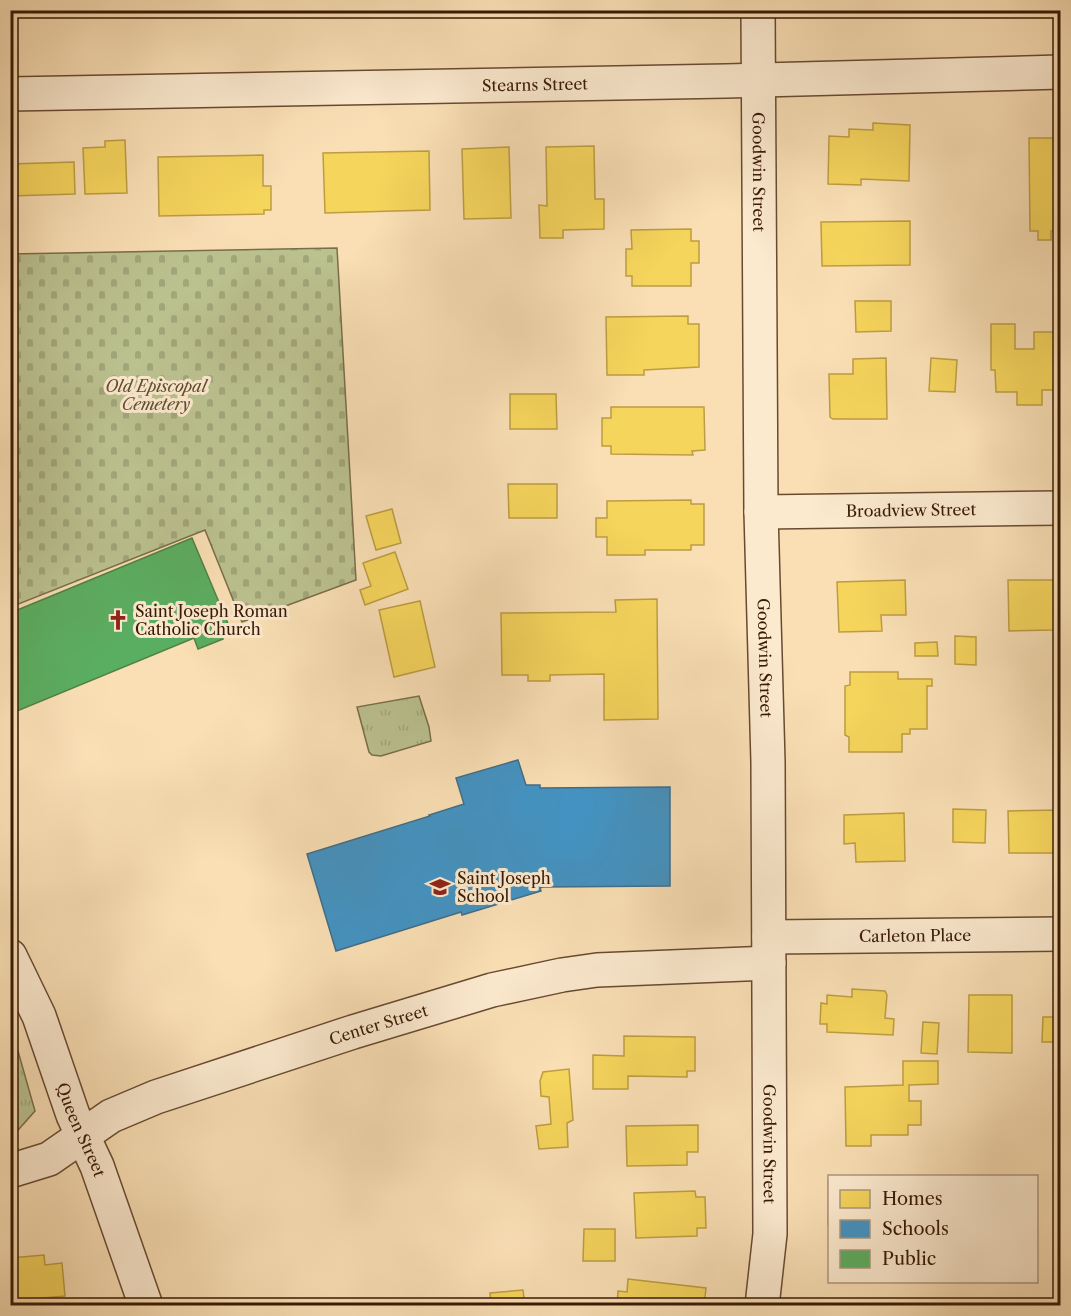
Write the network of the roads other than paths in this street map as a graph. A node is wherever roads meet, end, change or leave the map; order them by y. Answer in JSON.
{"nodes":[{"id":1,"x":758,"y":10,"type":"edge"},
{"id":2,"x":1060,"y":72,"type":"edge"},
{"id":3,"x":759,"y":80,"type":"junction"},
{"id":4,"x":10,"y":94,"type":"edge"},
{"id":5,"x":1060,"y":508,"type":"edge"},
{"id":6,"x":761,"y":512,"type":"junction"},
{"id":7,"x":1060,"y":934,"type":"edge"},
{"id":8,"x":769,"y":950,"type":"junction"},
{"id":9,"x":10,"y":956,"type":"edge"},
{"id":10,"x":83,"y":1135,"type":"junction"},
{"id":11,"x":10,"y":1171,"type":"edge"},
{"id":12,"x":146,"y":1305,"type":"edge"},
{"id":13,"x":762,"y":1305,"type":"edge"}],
"edges":[{"from":1,"to":3,"type":"street","name":"Goodwin Street"},
{"from":2,"to":3,"type":"street","name":"Stearns Street"},
{"from":3,"to":4,"type":"street","name":"Stearns Street"},
{"from":3,"to":6,"type":"street","name":"Goodwin Street"},
{"from":5,"to":6,"type":"street","name":"Broadview Street"},
{"from":6,"to":8,"type":"street","name":"Goodwin Street"},
{"from":7,"to":8,"type":"street","name":"Carleton Place"},
{"from":8,"to":10,"type":"street","name":"Center Street"},
{"from":8,"to":13,"type":"street","name":"Goodwin Street"},
{"from":9,"to":10,"type":"street","name":"Queen Street"},
{"from":10,"to":11,"type":"street","name":"Center Street"},
{"from":10,"to":12,"type":"street","name":"Queen Street"}]}
